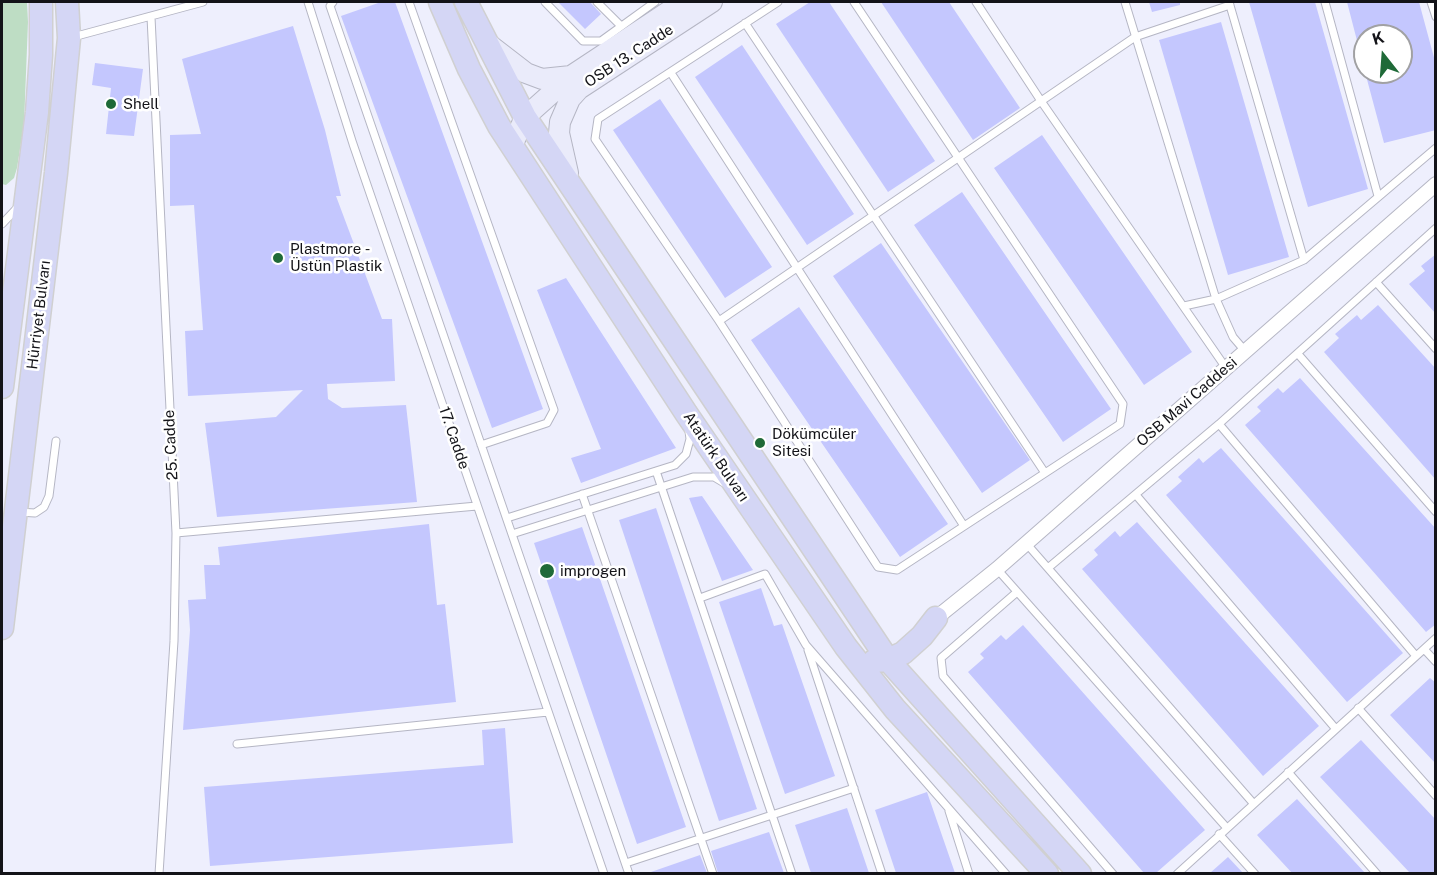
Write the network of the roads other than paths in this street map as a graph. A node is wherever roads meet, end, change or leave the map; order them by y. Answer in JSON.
{"nodes":[{"id":1,"x":40,"y":2,"type":"edge"},
{"id":2,"x":67,"y":2,"type":"edge"},
{"id":3,"x":203,"y":2,"type":"edge"},
{"id":4,"x":308,"y":2,"type":"edge"},
{"id":5,"x":333,"y":2,"type":"edge"},
{"id":6,"x":409,"y":2,"type":"edge"},
{"id":7,"x":440,"y":2,"type":"edge"},
{"id":8,"x":466,"y":2,"type":"edge"},
{"id":9,"x":545,"y":2,"type":"edge"},
{"id":10,"x":597,"y":2,"type":"edge"},
{"id":11,"x":655,"y":2,"type":"edge"},
{"id":12,"x":683,"y":2,"type":"edge"},
{"id":13,"x":712,"y":2,"type":"edge"},
{"id":14,"x":778,"y":2,"type":"edge"},
{"id":15,"x":854,"y":2,"type":"edge"},
{"id":16,"x":976,"y":2,"type":"edge"},
{"id":17,"x":1125,"y":2,"type":"edge"},
{"id":18,"x":1325,"y":2,"type":"edge"},
{"id":19,"x":1431,"y":2,"type":"edge"},
{"id":20,"x":1229,"y":3,"type":"edge"},
{"id":21,"x":1436,"y":16,"type":"edge"},
{"id":22,"x":151,"y":17,"type":"junction"},
{"id":23,"x":745,"y":23,"type":"junction"},
{"id":24,"x":621,"y":26,"type":"junction"},
{"id":25,"x":1135,"y":37,"type":"junction"},
{"id":26,"x":69,"y":38,"type":"junction"},
{"id":27,"x":484,"y":40,"type":"junction"},
{"id":28,"x":671,"y":73,"type":"junction"},
{"id":29,"x":571,"y":76,"type":"junction"},
{"id":30,"x":1041,"y":101,"type":"junction"},
{"id":31,"x":525,"y":117,"type":"junction"},
{"id":32,"x":512,"y":146,"type":"junction"},
{"id":33,"x":1436,"y":148,"type":"edge"},
{"id":34,"x":959,"y":157,"type":"junction"},
{"id":35,"x":1436,"y":184,"type":"edge"},
{"id":36,"x":576,"y":192,"type":"junction"},
{"id":37,"x":1378,"y":196,"type":"junction"},
{"id":38,"x":25,"y":200,"type":"junction"},
{"id":39,"x":874,"y":214,"type":"junction"},
{"id":40,"x":2,"y":224,"type":"edge"},
{"id":41,"x":1436,"y":228,"type":"edge"},
{"id":42,"x":1304,"y":260,"type":"junction"},
{"id":43,"x":796,"y":267,"type":"junction"},
{"id":44,"x":1376,"y":282,"type":"junction"},
{"id":45,"x":1216,"y":299,"type":"junction"},
{"id":46,"x":1184,"y":306,"type":"junction"},
{"id":47,"x":719,"y":321,"type":"junction"},
{"id":48,"x":1436,"y":349,"type":"edge"},
{"id":49,"x":1245,"y":351,"type":"junction"},
{"id":50,"x":1298,"y":354,"type":"junction"},
{"id":51,"x":1226,"y":368,"type":"junction"},
{"id":52,"x":2,"y":387,"type":"edge"},
{"id":53,"x":687,"y":413,"type":"junction"},
{"id":54,"x":1219,"y":424,"type":"junction"},
{"id":55,"x":56,"y":441,"type":"dead end"},
{"id":56,"x":481,"y":445,"type":"junction"},
{"id":57,"x":656,"y":471,"type":"junction"},
{"id":58,"x":1045,"y":473,"type":"junction"},
{"id":59,"x":661,"y":487,"type":"junction"},
{"id":60,"x":740,"y":493,"type":"junction"},
{"id":61,"x":582,"y":494,"type":"junction"},
{"id":62,"x":1136,"y":495,"type":"junction"},
{"id":63,"x":477,"y":506,"type":"junction"},
{"id":64,"x":587,"y":510,"type":"junction"},
{"id":65,"x":16,"y":512,"type":"junction"},
{"id":66,"x":1436,"y":512,"type":"edge"},
{"id":67,"x":507,"y":518,"type":"junction"},
{"id":68,"x":964,"y":526,"type":"junction"},
{"id":69,"x":176,"y":532,"type":"junction"},
{"id":70,"x":512,"y":534,"type":"junction"},
{"id":71,"x":1026,"y":543,"type":"junction"},
{"id":72,"x":1048,"y":568,"type":"junction"},
{"id":73,"x":997,"y":569,"type":"junction"},
{"id":74,"x":1017,"y":592,"type":"junction"},
{"id":75,"x":700,"y":598,"type":"junction"},
{"id":76,"x":936,"y":618,"type":"junction"},
{"id":77,"x":2,"y":628,"type":"edge"},
{"id":78,"x":870,"y":635,"type":"junction"},
{"id":79,"x":1436,"y":638,"type":"edge"},
{"id":80,"x":806,"y":645,"type":"junction"},
{"id":81,"x":846,"y":647,"type":"junction"},
{"id":82,"x":1424,"y":649,"type":"junction"},
{"id":83,"x":1416,"y":656,"type":"junction"},
{"id":84,"x":888,"y":660,"type":"junction"},
{"id":85,"x":1436,"y":662,"type":"edge"},
{"id":86,"x":1358,"y":708,"type":"junction"},
{"id":87,"x":548,"y":712,"type":"junction"},
{"id":88,"x":1335,"y":728,"type":"junction"},
{"id":89,"x":237,"y":744,"type":"dead end"},
{"id":90,"x":1288,"y":772,"type":"junction"},
{"id":91,"x":854,"y":788,"type":"junction"},
{"id":92,"x":1436,"y":795,"type":"edge"},
{"id":93,"x":1253,"y":803,"type":"junction"},
{"id":94,"x":949,"y":809,"type":"junction"},
{"id":95,"x":772,"y":815,"type":"junction"},
{"id":96,"x":1226,"y":827,"type":"junction"},
{"id":97,"x":1219,"y":834,"type":"junction"},
{"id":98,"x":701,"y":838,"type":"junction"},
{"id":99,"x":626,"y":863,"type":"junction"},
{"id":100,"x":159,"y":873,"type":"edge"},
{"id":101,"x":604,"y":873,"type":"edge"},
{"id":102,"x":629,"y":873,"type":"edge"},
{"id":103,"x":713,"y":873,"type":"edge"},
{"id":104,"x":792,"y":873,"type":"edge"},
{"id":105,"x":882,"y":873,"type":"edge"},
{"id":106,"x":969,"y":873,"type":"edge"},
{"id":107,"x":1006,"y":873,"type":"edge"},
{"id":108,"x":1047,"y":873,"type":"edge"},
{"id":109,"x":1080,"y":873,"type":"edge"},
{"id":110,"x":1113,"y":873,"type":"edge"},
{"id":111,"x":1177,"y":873,"type":"edge"},
{"id":112,"x":1255,"y":873,"type":"edge"},
{"id":113,"x":1377,"y":873,"type":"edge"}],
"edges":[{"from":1,"to":38,"type":"main road","name":"Hürriyet Bulvarı"},
{"from":2,"to":26,"type":"main road","name":"Hürriyet Bulvarı"},
{"from":3,"to":22,"type":"lane"},
{"from":4,"to":63,"type":"lane","name":"17. Cadde"},
{"from":5,"to":56,"type":"lane"},
{"from":6,"to":56,"type":"lane"},
{"from":7,"to":32,"type":"main road","name":"Atatürk Bulvarı"},
{"from":8,"to":27,"type":"main road","name":"Atatürk Bulvarı"},
{"from":9,"to":24,"type":"lane"},
{"from":10,"to":24,"type":"lane"},
{"from":11,"to":24,"type":"lane"},
{"from":12,"to":29,"type":"street"},
{"from":13,"to":36,"type":"street","name":"OSB 13. Cadde"},
{"from":14,"to":23,"type":"lane"},
{"from":15,"to":34,"type":"lane"},
{"from":16,"to":30,"type":"lane"},
{"from":17,"to":25,"type":"lane"},
{"from":18,"to":37,"type":"lane"},
{"from":19,"to":21,"type":"lane"},
{"from":20,"to":25,"type":"lane"},
{"from":20,"to":42,"type":"lane"},
{"from":22,"to":26,"type":"lane"},
{"from":22,"to":69,"type":"lane","name":"25. Cadde"},
{"from":23,"to":28,"type":"lane"},
{"from":23,"to":39,"type":"lane"},
{"from":25,"to":30,"type":"lane"},
{"from":25,"to":45,"type":"lane"},
{"from":26,"to":65,"type":"main road","name":"Hürriyet Bulvarı"},
{"from":27,"to":29,"type":"street"},
{"from":27,"to":31,"type":"main road","name":"Atatürk Bulvarı"},
{"from":28,"to":43,"type":"lane"},
{"from":28,"to":47,"type":"lane"},
{"from":29,"to":31,"type":"street"},
{"from":30,"to":34,"type":"lane"},
{"from":30,"to":46,"type":"lane"},
{"from":31,"to":32,"type":"street"},
{"from":31,"to":36,"type":"main road","name":"Atatürk Bulvarı"},
{"from":32,"to":53,"type":"main road","name":"Atatürk Bulvarı"},
{"from":33,"to":37,"type":"lane"},
{"from":34,"to":39,"type":"lane"},
{"from":34,"to":58,"type":"lane"},
{"from":35,"to":49,"type":"street","name":"OSB Mavi Caddesi"},
{"from":36,"to":78,"type":"main road","name":"Atatürk Bulvarı"},
{"from":37,"to":42,"type":"lane"},
{"from":38,"to":40,"type":"lane"},
{"from":38,"to":52,"type":"main road","name":"Hürriyet Bulvarı"},
{"from":39,"to":43,"type":"lane"},
{"from":39,"to":58,"type":"lane"},
{"from":41,"to":44,"type":"lane"},
{"from":42,"to":45,"type":"lane"},
{"from":43,"to":47,"type":"lane"},
{"from":43,"to":68,"type":"lane"},
{"from":44,"to":48,"type":"lane"},
{"from":44,"to":50,"type":"lane"},
{"from":45,"to":46,"type":"lane"},
{"from":45,"to":49,"type":"lane"},
{"from":46,"to":51,"type":"lane"},
{"from":47,"to":68,"type":"lane"},
{"from":49,"to":51,"type":"street","name":"OSB Mavi Caddesi"},
{"from":50,"to":54,"type":"lane"},
{"from":50,"to":66,"type":"lane"},
{"from":51,"to":71,"type":"street","name":"OSB Mavi Caddesi"},
{"from":53,"to":57,"type":"lane"},
{"from":53,"to":60,"type":"main road","name":"Atatürk Bulvarı"},
{"from":54,"to":62,"type":"lane"},
{"from":54,"to":83,"type":"lane"},
{"from":55,"to":65,"type":"lane"},
{"from":56,"to":67,"type":"lane"},
{"from":57,"to":59,"type":"lane"},
{"from":57,"to":61,"type":"lane"},
{"from":58,"to":68,"type":"lane"},
{"from":59,"to":60,"type":"lane"},
{"from":59,"to":64,"type":"lane"},
{"from":59,"to":75,"type":"lane"},
{"from":60,"to":81,"type":"main road","name":"Atatürk Bulvarı"},
{"from":61,"to":64,"type":"lane"},
{"from":61,"to":67,"type":"lane"},
{"from":62,"to":72,"type":"lane"},
{"from":62,"to":88,"type":"lane"},
{"from":63,"to":69,"type":"lane"},
{"from":63,"to":87,"type":"lane","name":"17. Cadde"},
{"from":64,"to":70,"type":"lane"},
{"from":64,"to":98,"type":"lane"},
{"from":65,"to":77,"type":"main road","name":"Hürriyet Bulvarı"},
{"from":67,"to":70,"type":"lane"},
{"from":69,"to":100,"type":"lane","name":"25. Cadde"},
{"from":70,"to":99,"type":"lane"},
{"from":71,"to":72,"type":"lane"},
{"from":71,"to":73,"type":"street","name":"OSB Mavi Caddesi"},
{"from":72,"to":93,"type":"lane"},
{"from":73,"to":74,"type":"lane"},
{"from":73,"to":76,"type":"street","name":"OSB Mavi Caddesi"},
{"from":74,"to":96,"type":"lane"},
{"from":74,"to":110,"type":"lane"},
{"from":75,"to":80,"type":"lane"},
{"from":75,"to":95,"type":"lane"},
{"from":76,"to":78,"type":"main road"},
{"from":76,"to":84,"type":"main road"},
{"from":78,"to":84,"type":"main road","name":"Atatürk Bulvarı"},
{"from":79,"to":82,"type":"lane"},
{"from":80,"to":91,"type":"lane"},
{"from":80,"to":94,"type":"lane"},
{"from":81,"to":84,"type":"main road"},
{"from":81,"to":108,"type":"main road","name":"Atatürk Bulvarı"},
{"from":82,"to":83,"type":"lane"},
{"from":82,"to":85,"type":"lane"},
{"from":83,"to":86,"type":"lane"},
{"from":84,"to":109,"type":"main road","name":"Atatürk Bulvarı"},
{"from":86,"to":88,"type":"lane"},
{"from":86,"to":92,"type":"lane"},
{"from":87,"to":89,"type":"lane"},
{"from":87,"to":101,"type":"lane","name":"17. Cadde"},
{"from":88,"to":90,"type":"lane"},
{"from":90,"to":93,"type":"lane"},
{"from":90,"to":113,"type":"lane"},
{"from":91,"to":95,"type":"lane"},
{"from":91,"to":105,"type":"lane"},
{"from":93,"to":96,"type":"lane"},
{"from":94,"to":106,"type":"lane"},
{"from":94,"to":107,"type":"lane"},
{"from":95,"to":98,"type":"lane"},
{"from":95,"to":104,"type":"lane"},
{"from":96,"to":97,"type":"lane"},
{"from":97,"to":111,"type":"lane"},
{"from":97,"to":112,"type":"lane"},
{"from":98,"to":99,"type":"lane"},
{"from":98,"to":103,"type":"lane"},
{"from":99,"to":102,"type":"lane"}]}
